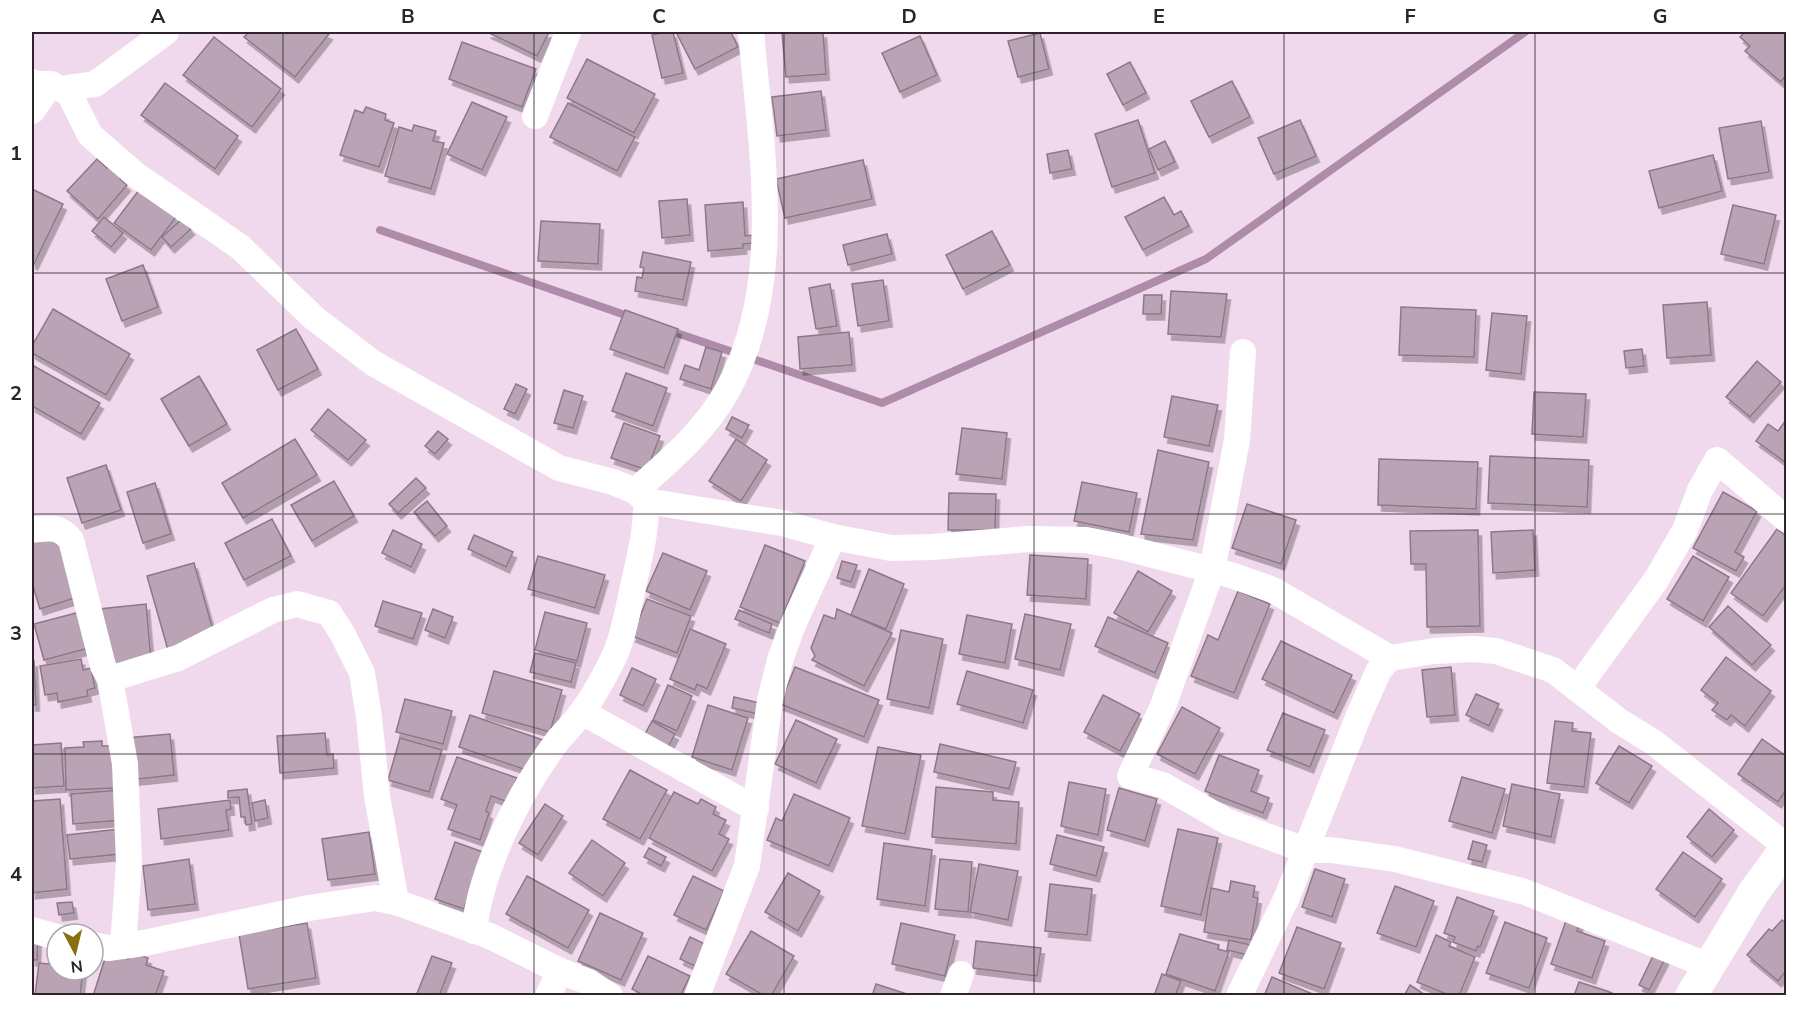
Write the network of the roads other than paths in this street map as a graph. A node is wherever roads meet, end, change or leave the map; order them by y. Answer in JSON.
{"nodes":[{"id":1,"x":166,"y":32,"type":"edge"},
{"id":2,"x":568,"y":32,"type":"edge"},
{"id":3,"x":752,"y":32,"type":"edge"},
{"id":4,"x":50,"y":85,"type":"edge"},
{"id":5,"x":32,"y":111,"type":"edge"},
{"id":6,"x":535,"y":116,"type":"dead end"},
{"id":7,"x":1244,"y":352,"type":"dead end"},
{"id":8,"x":640,"y":496,"type":"junction"},
{"id":9,"x":1786,"y":519,"type":"edge"},
{"id":10,"x":32,"y":530,"type":"edge"},
{"id":11,"x":833,"y":537,"type":"junction"},
{"id":12,"x":1212,"y":570,"type":"junction"},
{"id":13,"x":1390,"y":658,"type":"junction"},
{"id":14,"x":110,"y":679,"type":"junction"},
{"id":15,"x":1577,"y":689,"type":"junction"},
{"id":16,"x":582,"y":712,"type":"junction"},
{"id":17,"x":756,"y":809,"type":"junction"},
{"id":18,"x":1786,"y":847,"type":"edge"},
{"id":19,"x":1305,"y":850,"type":"junction"},
{"id":20,"x":396,"y":902,"type":"junction"},
{"id":21,"x":474,"y":931,"type":"junction"},
{"id":22,"x":123,"y":946,"type":"junction"},
{"id":23,"x":105,"y":947,"type":"edge"},
{"id":24,"x":1709,"y":966,"type":"junction"},
{"id":25,"x":560,"y":971,"type":"junction"},
{"id":26,"x":548,"y":996,"type":"edge"},
{"id":27,"x":610,"y":996,"type":"edge"},
{"id":28,"x":697,"y":996,"type":"edge"},
{"id":29,"x":1239,"y":996,"type":"edge"},
{"id":30,"x":1691,"y":996,"type":"edge"}],
"edges":[{"from":1,"to":4,"type":"street"},
{"from":2,"to":6,"type":"street"},
{"from":3,"to":8,"type":"street"},
{"from":4,"to":5,"type":"street"},
{"from":4,"to":8,"type":"street"},
{"from":7,"to":12,"type":"street"},
{"from":8,"to":11,"type":"street"},
{"from":8,"to":16,"type":"street"},
{"from":9,"to":15,"type":"street"},
{"from":10,"to":14,"type":"street"},
{"from":11,"to":12,"type":"street"},
{"from":11,"to":17,"type":"street"},
{"from":12,"to":13,"type":"street"},
{"from":12,"to":19,"type":"street"},
{"from":13,"to":15,"type":"street"},
{"from":13,"to":19,"type":"street"},
{"from":14,"to":20,"type":"street"},
{"from":14,"to":22,"type":"street"},
{"from":15,"to":18,"type":"street"},
{"from":16,"to":17,"type":"street"},
{"from":16,"to":21,"type":"street"},
{"from":17,"to":28,"type":"street"},
{"from":18,"to":24,"type":"street"},
{"from":19,"to":24,"type":"street"},
{"from":19,"to":29,"type":"street"},
{"from":20,"to":21,"type":"street"},
{"from":20,"to":22,"type":"street"},
{"from":21,"to":25,"type":"street"},
{"from":22,"to":23,"type":"street"},
{"from":24,"to":30,"type":"street"},
{"from":25,"to":26,"type":"street"},
{"from":25,"to":27,"type":"street"}]}
